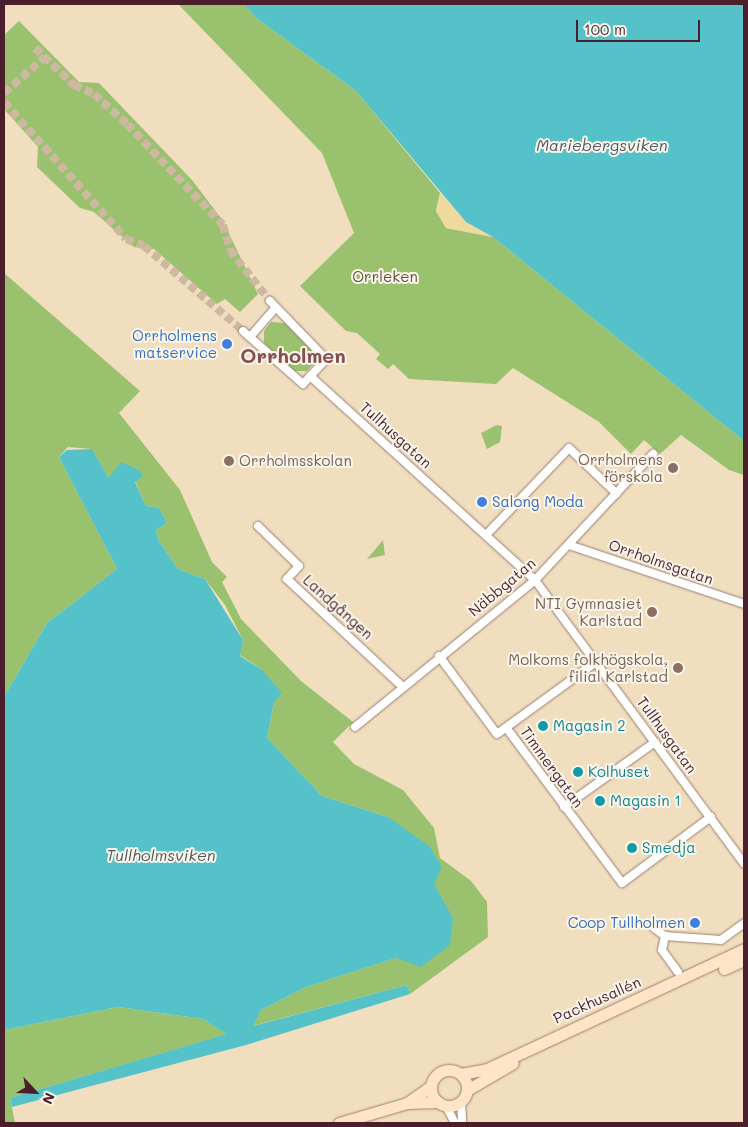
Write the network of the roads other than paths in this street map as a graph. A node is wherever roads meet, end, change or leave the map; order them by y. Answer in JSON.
{"nodes":[{"id":1,"x":270,"y":301,"type":"tunnel mouth"},
{"id":2,"x":275,"y":308,"type":"junction"},
{"id":3,"x":243,"y":331,"type":"tunnel mouth"},
{"id":4,"x":250,"y":337,"type":"junction"},
{"id":5,"x":310,"y":376,"type":"junction"},
{"id":6,"x":653,"y":454,"type":"dead end"},
{"id":7,"x":617,"y":494,"type":"junction"},
{"id":8,"x":258,"y":526,"type":"dead end"},
{"id":9,"x":486,"y":536,"type":"junction"},
{"id":10,"x":569,"y":545,"type":"junction"},
{"id":11,"x":534,"y":580,"type":"junction"},
{"id":12,"x":744,"y":604,"type":"edge"},
{"id":13,"x":439,"y":656,"type":"junction"},
{"id":14,"x":596,"y":662,"type":"junction"},
{"id":15,"x":403,"y":687,"type":"junction"},
{"id":16,"x":355,"y":726,"type":"dead end"},
{"id":17,"x":508,"y":730,"type":"junction"},
{"id":18,"x":655,"y":742,"type":"junction"},
{"id":19,"x":564,"y":807,"type":"junction"},
{"id":20,"x":711,"y":817,"type":"junction"},
{"id":21,"x":744,"y":863,"type":"edge"},
{"id":22,"x":744,"y":923,"type":"edge"},
{"id":23,"x":654,"y":928,"type":"dead end"},
{"id":24,"x":664,"y":936,"type":"junction"},
{"id":25,"x":744,"y":957,"type":"edge"},
{"id":26,"x":678,"y":972,"type":"dead end"},
{"id":27,"x":461,"y":1074,"type":"junction"},
{"id":28,"x":431,"y":1086,"type":"junction"},
{"id":29,"x":467,"y":1090,"type":"junction"},
{"id":30,"x":461,"y":1101,"type":"junction"},
{"id":31,"x":407,"y":1103,"type":"junction"},
{"id":32,"x":442,"y":1104,"type":"junction"},
{"id":33,"x":339,"y":1123,"type":"edge"},
{"id":34,"x":455,"y":1123,"type":"edge"},
{"id":35,"x":462,"y":1123,"type":"edge"}],
"edges":[{"from":1,"to":2,"type":"street"},
{"from":2,"to":4,"type":"street"},
{"from":2,"to":5,"type":"street"},
{"from":3,"to":4,"type":"street"},
{"from":4,"to":5,"type":"street"},
{"from":5,"to":9,"type":"street","name":"Tullhusgatan"},
{"from":6,"to":7,"type":"street","name":"Näbbgatan"},
{"from":7,"to":9,"type":"street"},
{"from":7,"to":10,"type":"street","name":"Näbbgatan"},
{"from":8,"to":15,"type":"street","name":"Landgången"},
{"from":9,"to":11,"type":"street","name":"Tullhusgatan"},
{"from":10,"to":11,"type":"street","name":"Näbbgatan"},
{"from":10,"to":12,"type":"street","name":"Orrholmsgatan"},
{"from":11,"to":13,"type":"street","name":"Näbbgatan"},
{"from":11,"to":14,"type":"street","name":"Tullhusgatan"},
{"from":13,"to":15,"type":"street","name":"Näbbgatan"},
{"from":13,"to":17,"type":"street","name":"Timmergatan"},
{"from":14,"to":17,"type":"street"},
{"from":14,"to":18,"type":"street","name":"Tullhusgatan"},
{"from":15,"to":16,"type":"street","name":"Näbbgatan"},
{"from":17,"to":19,"type":"street","name":"Timmergatan"},
{"from":18,"to":19,"type":"street"},
{"from":18,"to":20,"type":"street","name":"Tullhusgatan"},
{"from":19,"to":20,"type":"street","name":"Timmergatan"},
{"from":20,"to":21,"type":"street","name":"Tullhusgatan"},
{"from":22,"to":24,"type":"street"},
{"from":23,"to":24,"type":"street"},
{"from":24,"to":26,"type":"street"},
{"from":25,"to":27,"type":"street","name":"Packhusallén"},
{"from":25,"to":29,"type":"street","name":"Packhusallén"},
{"from":27,"to":28,"type":"street"},
{"from":27,"to":29,"type":"street"},
{"from":28,"to":31,"type":"street"},
{"from":28,"to":32,"type":"street"},
{"from":29,"to":30,"type":"street"},
{"from":30,"to":32,"type":"street"},
{"from":30,"to":35,"type":"street"},
{"from":31,"to":32,"type":"street"},
{"from":31,"to":33,"type":"street"},
{"from":32,"to":34,"type":"street"}]}
